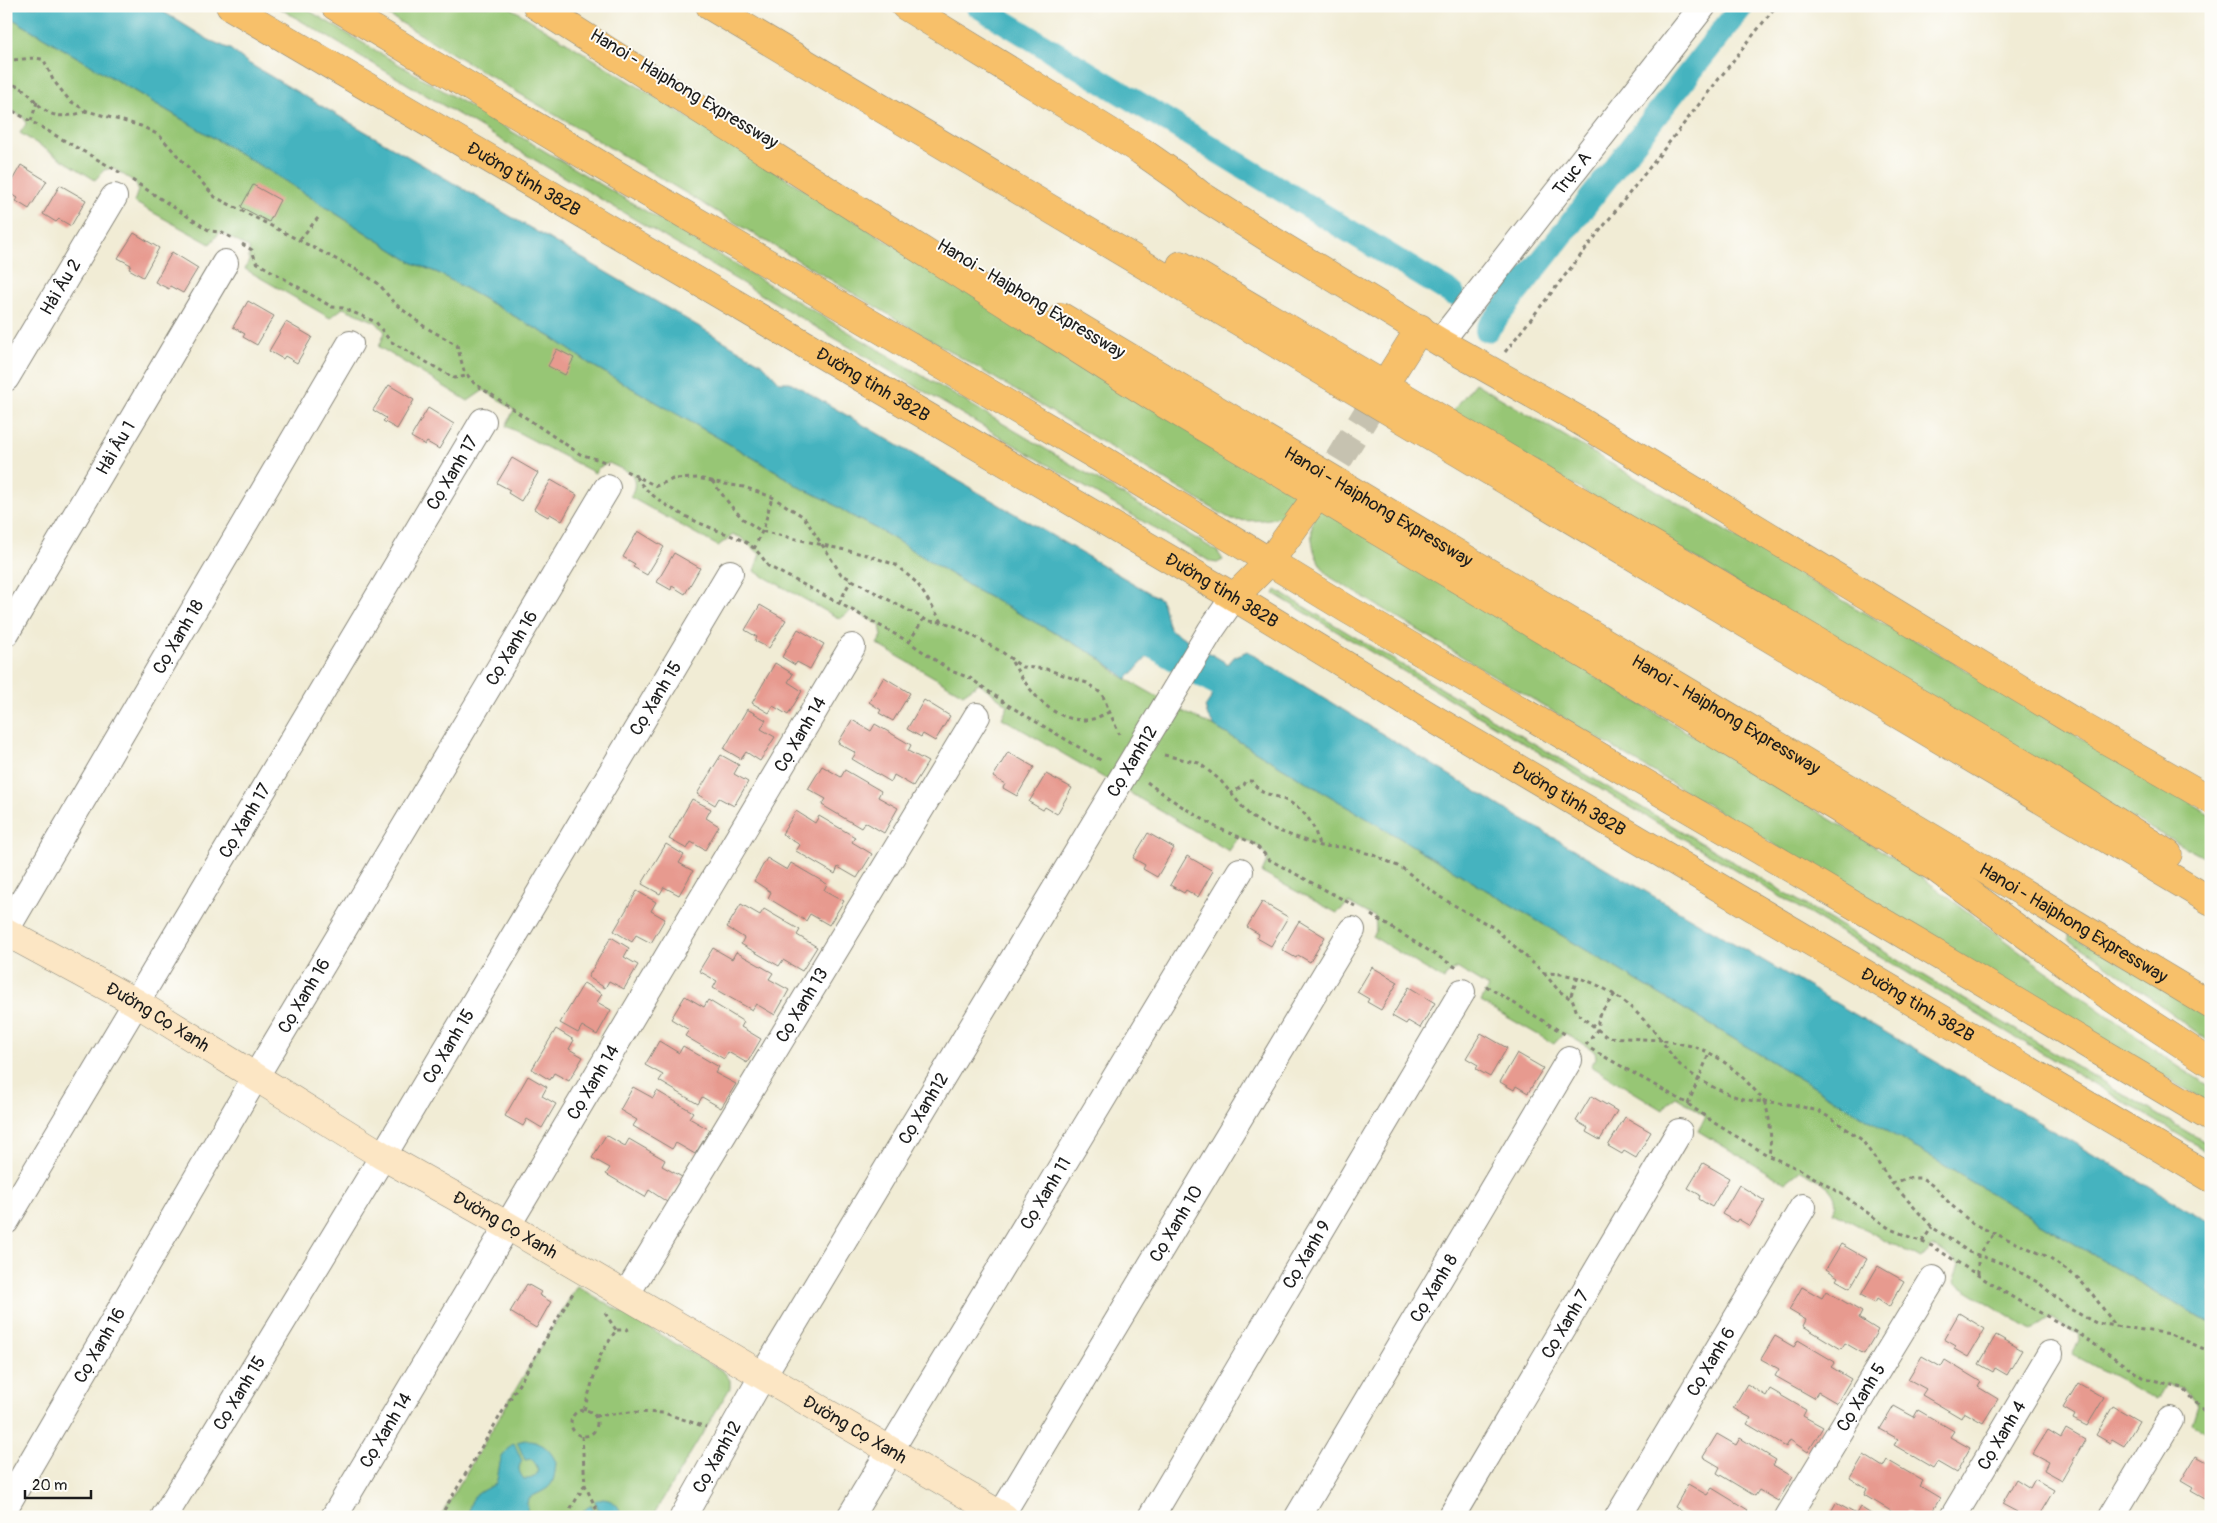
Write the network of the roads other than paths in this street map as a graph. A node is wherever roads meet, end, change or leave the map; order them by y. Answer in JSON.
{"nodes":[{"id":1,"x":230,"y":6,"type":"edge"},
{"id":2,"x":335,"y":6,"type":"edge"},
{"id":3,"x":537,"y":6,"type":"edge"},
{"id":4,"x":547,"y":6,"type":"edge"},
{"id":5,"x":710,"y":6,"type":"edge"},
{"id":6,"x":733,"y":6,"type":"edge"},
{"id":7,"x":905,"y":6,"type":"edge"},
{"id":8,"x":1703,"y":6,"type":"edge"},
{"id":9,"x":114,"y":197,"type":"dead end"},
{"id":10,"x":225,"y":263,"type":"dead end"},
{"id":11,"x":1430,"y":335,"type":"junction"},
{"id":12,"x":350,"y":344,"type":"dead end"},
{"id":13,"x":1393,"y":372,"type":"tunnel mouth"},
{"id":14,"x":6,"y":378,"type":"edge"},
{"id":15,"x":483,"y":421,"type":"dead end"},
{"id":16,"x":616,"y":475,"type":"road end"},
{"id":17,"x":1311,"y":504,"type":"tunnel mouth"},
{"id":18,"x":1270,"y":561,"type":"junction"},
{"id":19,"x":730,"y":573,"type":"dead end"},
{"id":20,"x":1234,"y":597,"type":"junction"},
{"id":21,"x":6,"y":633,"type":"edge"},
{"id":22,"x":852,"y":647,"type":"dead end"},
{"id":23,"x":977,"y":716,"type":"dead end"},
{"id":24,"x":2211,"y":800,"type":"edge"},
{"id":25,"x":1240,"y":870,"type":"dead end"},
{"id":26,"x":2211,"y":878,"type":"edge"},
{"id":27,"x":2211,"y":901,"type":"edge"},
{"id":28,"x":1359,"y":917,"type":"road end"},
{"id":29,"x":6,"y":931,"type":"edge"},
{"id":30,"x":1469,"y":982,"type":"road end"},
{"id":31,"x":135,"y":1002,"type":"junction"},
{"id":32,"x":2211,"y":1005,"type":"edge"},
{"id":33,"x":1576,"y":1046,"type":"road end"},
{"id":34,"x":2211,"y":1063,"type":"edge"},
{"id":35,"x":256,"y":1076,"type":"junction"},
{"id":36,"x":2211,"y":1118,"type":"edge"},
{"id":37,"x":1679,"y":1132,"type":"dead end"},
{"id":38,"x":383,"y":1156,"type":"junction"},
{"id":39,"x":2211,"y":1178,"type":"edge"},
{"id":40,"x":1803,"y":1207,"type":"dead end"},
{"id":41,"x":6,"y":1221,"type":"edge"},
{"id":42,"x":508,"y":1226,"type":"junction"},
{"id":43,"x":1933,"y":1279,"type":"dead end"},
{"id":44,"x":626,"y":1295,"type":"junction"},
{"id":45,"x":2050,"y":1354,"type":"dead end"},
{"id":46,"x":763,"y":1375,"type":"junction"},
{"id":47,"x":2170,"y":1420,"type":"dead end"},
{"id":48,"x":890,"y":1450,"type":"junction"},
{"id":49,"x":6,"y":1506,"type":"edge"},
{"id":50,"x":1002,"y":1516,"type":"edge"},
{"id":51,"x":164,"y":1517,"type":"edge"},
{"id":52,"x":334,"y":1517,"type":"edge"},
{"id":53,"x":683,"y":1517,"type":"edge"},
{"id":54,"x":850,"y":1517,"type":"edge"},
{"id":55,"x":1150,"y":1517,"type":"edge"},
{"id":56,"x":1298,"y":1517,"type":"edge"},
{"id":57,"x":1451,"y":1517,"type":"edge"},
{"id":58,"x":1618,"y":1517,"type":"edge"},
{"id":59,"x":1788,"y":1517,"type":"edge"},
{"id":60,"x":1953,"y":1517,"type":"edge"},
{"id":61,"x":2112,"y":1517,"type":"edge"}],
"edges":[{"from":1,"to":20,"type":"main road","name":"Đường tỉnh 382B"},
{"from":2,"to":18,"type":"main road"},
{"from":3,"to":34,"type":"main road"},
{"from":4,"to":32,"type":"main road","name":"Hanoi - Haiphong Expressway"},
{"from":5,"to":27,"type":"main road"},
{"from":6,"to":26,"type":"main road"},
{"from":7,"to":11,"type":"main road"},
{"from":8,"to":11,"type":"street","name":"Trục A"},
{"from":9,"to":14,"type":"street","name":"Hải Âu 2"},
{"from":10,"to":21,"type":"street","name":"Hải Âu 1"},
{"from":11,"to":13,"type":"main road"},
{"from":11,"to":24,"type":"main road"},
{"from":12,"to":29,"type":"street","name":"Cọ Xanh 18"},
{"from":15,"to":31,"type":"street","name":"Cọ Xanh 17"},
{"from":16,"to":35,"type":"street","name":"Cọ Xanh 16"},
{"from":17,"to":18,"type":"main road"},
{"from":18,"to":20,"type":"main road"},
{"from":18,"to":36,"type":"main road"},
{"from":19,"to":38,"type":"street","name":"Cọ Xanh 15"},
{"from":20,"to":39,"type":"main road","name":"Đường tỉnh 382B"},
{"from":20,"to":46,"type":"street","name":"Cọ Xanh12"},
{"from":22,"to":42,"type":"street","name":"Cọ Xanh 14"},
{"from":23,"to":44,"type":"street","name":"Cọ Xanh 13"},
{"from":25,"to":48,"type":"street","name":"Cọ Xanh 11"},
{"from":28,"to":50,"type":"street","name":"Cọ Xanh 10"},
{"from":29,"to":31,"type":"street","name":"Đường Cọ Xanh"},
{"from":30,"to":55,"type":"street","name":"Cọ Xanh 9"},
{"from":31,"to":35,"type":"street","name":"Đường Cọ Xanh"},
{"from":31,"to":41,"type":"street","name":"Cọ Xanh 17"},
{"from":33,"to":56,"type":"street","name":"Cọ Xanh 8"},
{"from":35,"to":38,"type":"street","name":"Đường Cọ Xanh"},
{"from":35,"to":49,"type":"street","name":"Cọ Xanh 16"},
{"from":37,"to":57,"type":"street","name":"Cọ Xanh 7"},
{"from":38,"to":42,"type":"street","name":"Đường Cọ Xanh"},
{"from":38,"to":51,"type":"street","name":"Cọ Xanh 15"},
{"from":40,"to":58,"type":"street","name":"Cọ Xanh 6"},
{"from":42,"to":44,"type":"street","name":"Đường Cọ Xanh"},
{"from":42,"to":52,"type":"street","name":"Cọ Xanh 14"},
{"from":43,"to":59,"type":"street","name":"Cọ Xanh 5"},
{"from":44,"to":46,"type":"street","name":"Đường Cọ Xanh"},
{"from":45,"to":60,"type":"street","name":"Cọ Xanh 4"},
{"from":46,"to":48,"type":"street","name":"Đường Cọ Xanh"},
{"from":46,"to":53,"type":"street","name":"Cọ Xanh12"},
{"from":47,"to":61,"type":"street"},
{"from":48,"to":50,"type":"street","name":"Đường Cọ Xanh"},
{"from":48,"to":54,"type":"street","name":"Cọ Xanh 11"}]}
